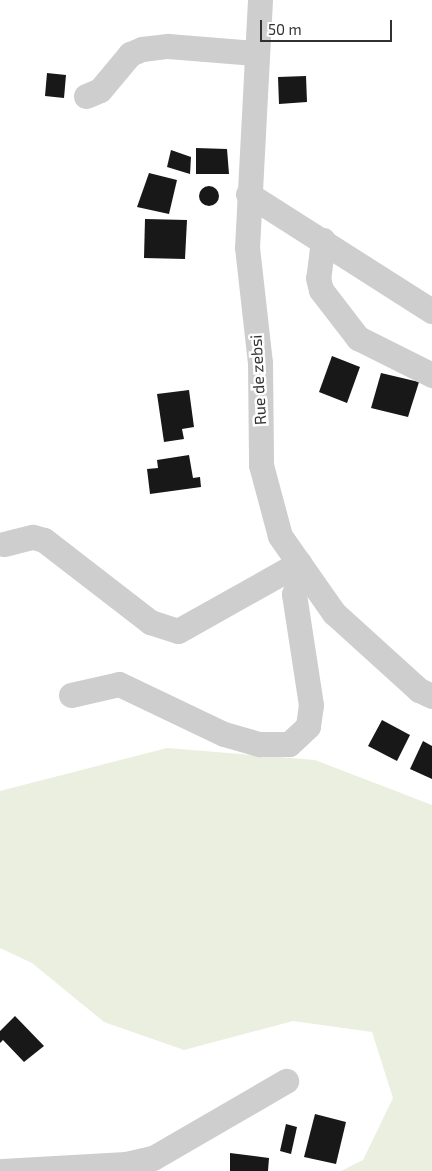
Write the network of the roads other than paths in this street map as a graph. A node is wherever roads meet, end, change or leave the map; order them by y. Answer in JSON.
{"nodes":[{"id":1,"x":260,"y":0,"type":"edge"},
{"id":2,"x":254,"y":53,"type":"junction"},
{"id":3,"x":86,"y":96,"type":"dead end"},
{"id":4,"x":248,"y":194,"type":"junction"},
{"id":5,"x":323,"y":240,"type":"junction"},
{"id":6,"x":432,"y":312,"type":"edge"},
{"id":7,"x":432,"y":375,"type":"edge"},
{"id":8,"x":4,"y":544,"type":"dead end"},
{"id":9,"x":301,"y":566,"type":"junction"},
{"id":10,"x":71,"y":695,"type":"dead end"},
{"id":11,"x":432,"y":696,"type":"edge"},
{"id":12,"x":286,"y":1081,"type":"dead end"},
{"id":13,"x":2,"y":1171,"type":"edge"}],
"edges":[{"from":1,"to":2,"type":"street","name":"Rue de zebsi"},
{"from":2,"to":3,"type":"street"},
{"from":2,"to":4,"type":"street","name":"Rue de zebsi"},
{"from":4,"to":5,"type":"street"},
{"from":4,"to":9,"type":"street","name":"Rue de zebsi"},
{"from":5,"to":6,"type":"street"},
{"from":5,"to":7,"type":"street"},
{"from":8,"to":9,"type":"street"},
{"from":9,"to":10,"type":"street"},
{"from":9,"to":11,"type":"street","name":"Rue de zebsi"},
{"from":12,"to":13,"type":"street"}]}
